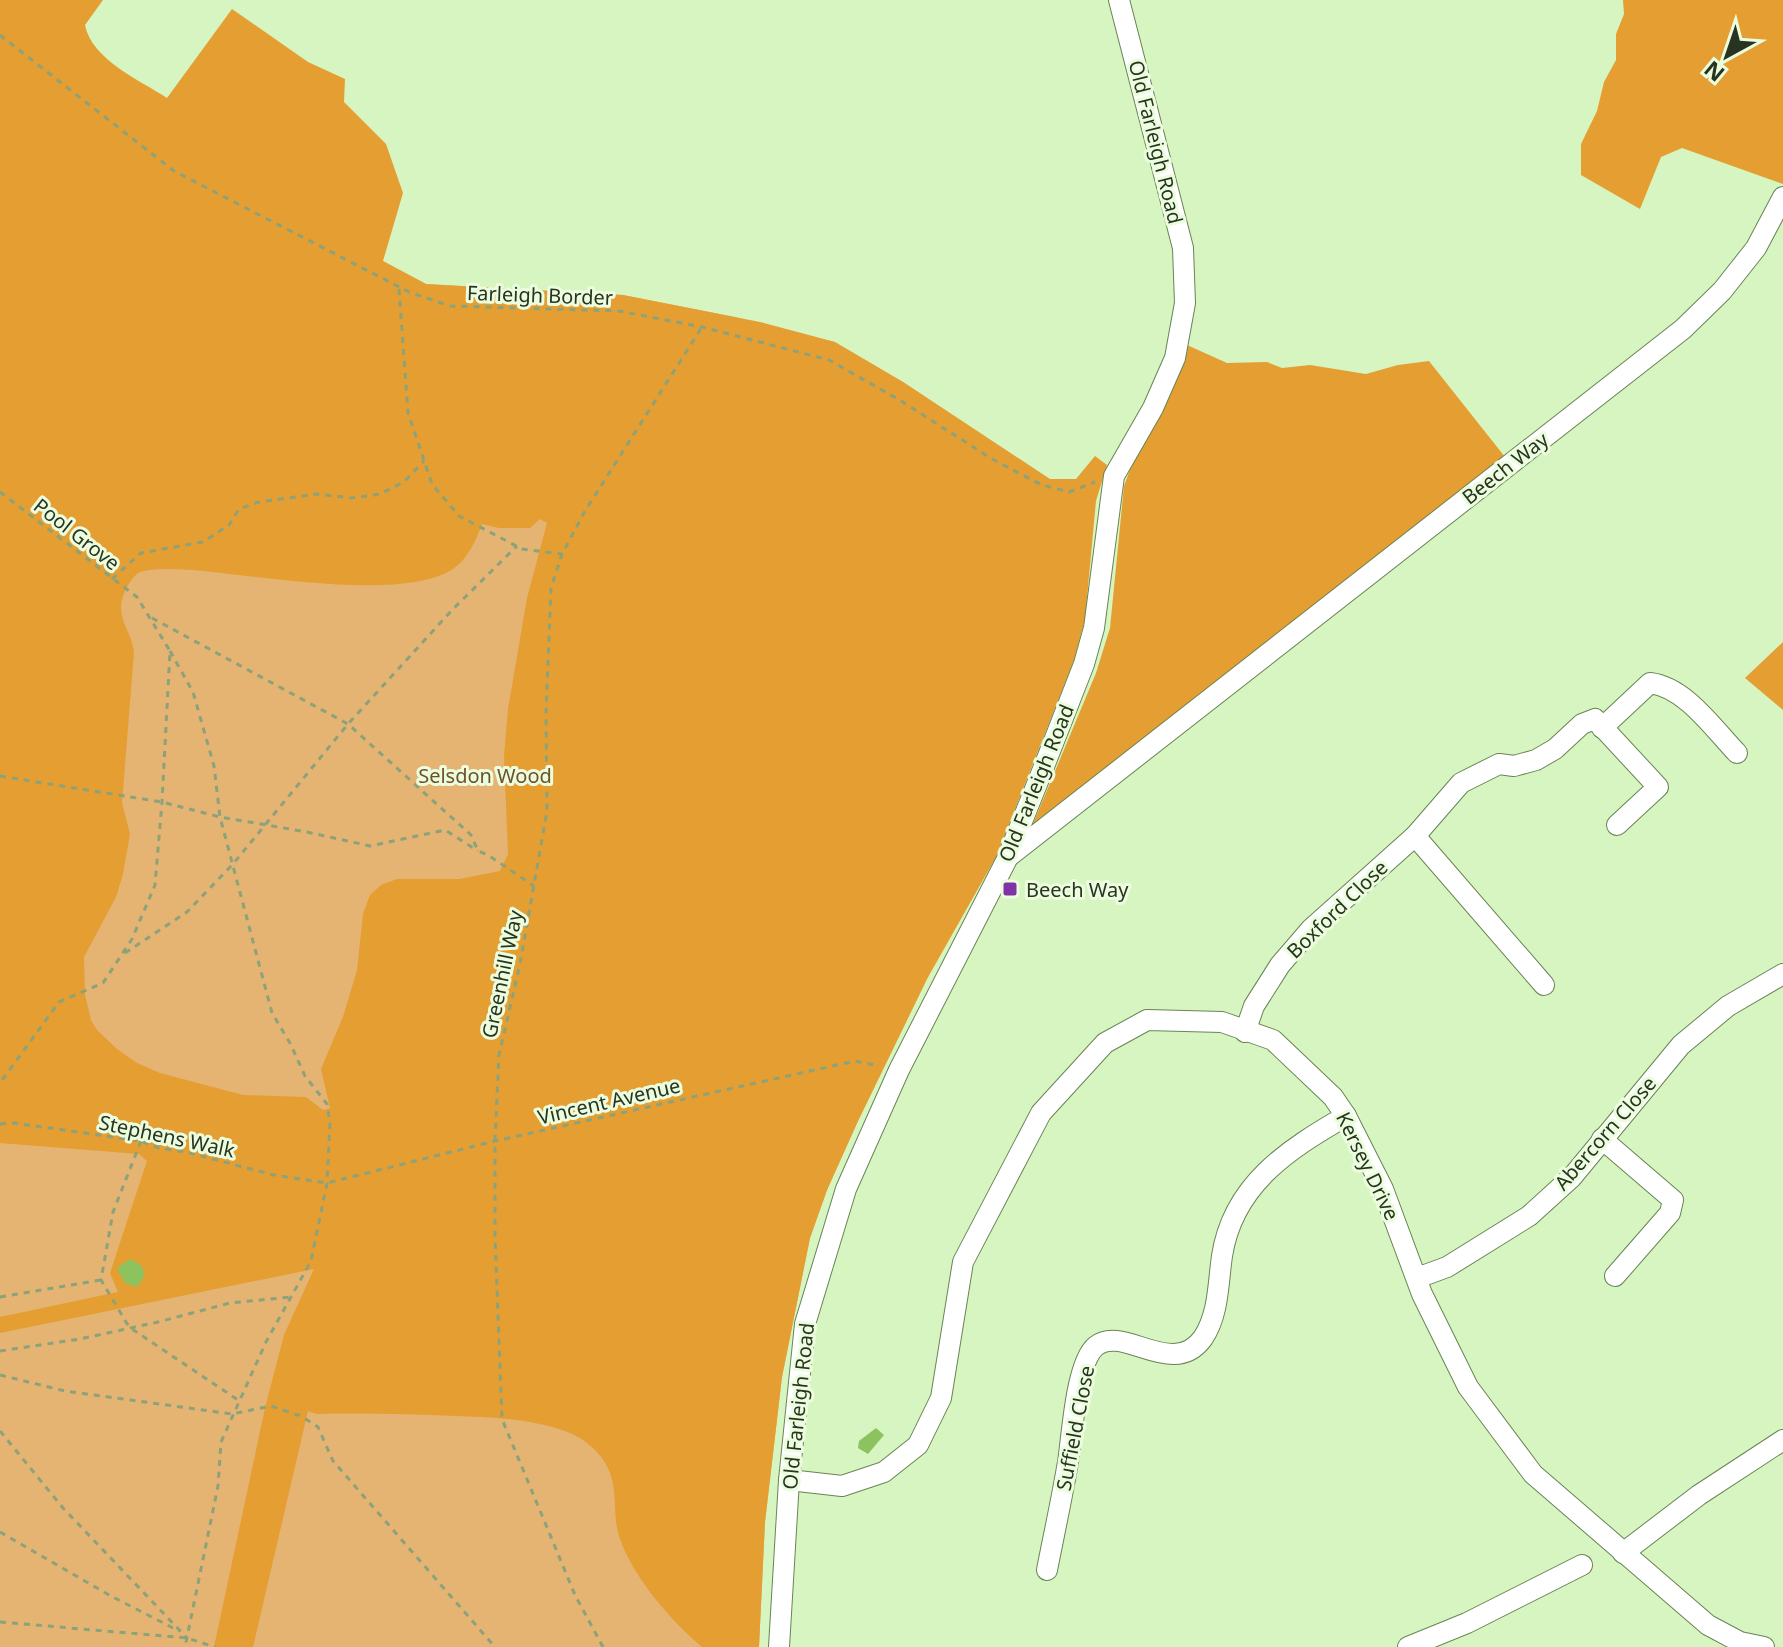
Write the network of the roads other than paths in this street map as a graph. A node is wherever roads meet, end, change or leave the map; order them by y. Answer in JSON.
{"nodes":[{"id":1,"x":1119,"y":0,"type":"edge"},
{"id":2,"x":1783,"y":197,"type":"edge"},
{"id":3,"x":1602,"y":728,"type":"junction"},
{"id":4,"x":1737,"y":753,"type":"dead end"},
{"id":5,"x":1617,"y":825,"type":"dead end"},
{"id":6,"x":1415,"y":836,"type":"junction"},
{"id":7,"x":1007,"y":859,"type":"junction"},
{"id":8,"x":1783,"y":974,"type":"edge"},
{"id":9,"x":1544,"y":985,"type":"dead end"},
{"id":10,"x":1245,"y":1032,"type":"junction"},
{"id":11,"x":1346,"y":1116,"type":"junction"},
{"id":12,"x":1602,"y":1139,"type":"junction"},
{"id":13,"x":1615,"y":1276,"type":"dead end"},
{"id":14,"x":1417,"y":1278,"type":"junction"},
{"id":15,"x":1783,"y":1440,"type":"edge"},
{"id":16,"x":789,"y":1480,"type":"junction"},
{"id":17,"x":1623,"y":1553,"type":"junction"},
{"id":18,"x":1582,"y":1565,"type":"dead end"},
{"id":19,"x":1047,"y":1570,"type":"dead end"},
{"id":20,"x":779,"y":1647,"type":"edge"},
{"id":21,"x":1408,"y":1647,"type":"edge"},
{"id":22,"x":1764,"y":1647,"type":"edge"}],
"edges":[{"from":1,"to":7,"type":"street","name":"Old Farleigh Road"},
{"from":2,"to":7,"type":"street","name":"Beech Way"},
{"from":3,"to":4,"type":"street"},
{"from":3,"to":5,"type":"street"},
{"from":3,"to":6,"type":"street","name":"Boxford Close"},
{"from":6,"to":9,"type":"street"},
{"from":6,"to":10,"type":"street","name":"Boxford Close"},
{"from":7,"to":16,"type":"street","name":"Old Farleigh Road"},
{"from":8,"to":12,"type":"street","name":"Abercorn Close"},
{"from":10,"to":11,"type":"street","name":"Kersey Drive"},
{"from":10,"to":16,"type":"street","name":"Kersey Drive"},
{"from":11,"to":14,"type":"street","name":"Kersey Drive"},
{"from":11,"to":19,"type":"street","name":"Suffield Close"},
{"from":12,"to":13,"type":"street"},
{"from":12,"to":14,"type":"street","name":"Abercorn Close"},
{"from":14,"to":17,"type":"street","name":"Kersey Drive"},
{"from":15,"to":17,"type":"street"},
{"from":16,"to":20,"type":"street","name":"Old Farleigh Road"},
{"from":17,"to":22,"type":"street","name":"Kersey Drive"},
{"from":18,"to":21,"type":"street"}]}
